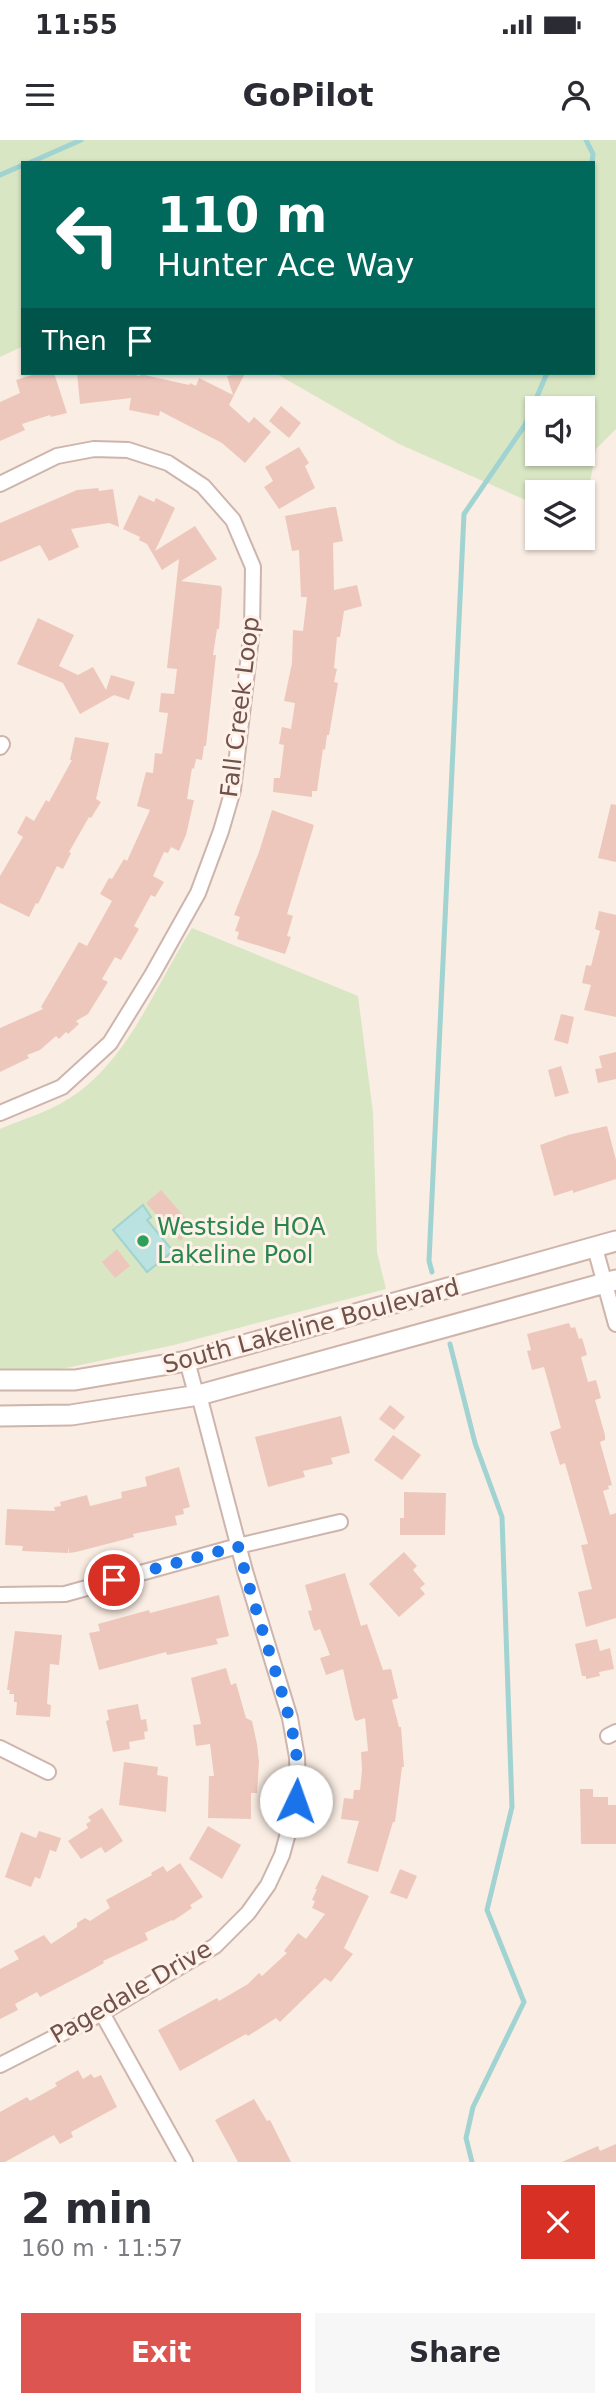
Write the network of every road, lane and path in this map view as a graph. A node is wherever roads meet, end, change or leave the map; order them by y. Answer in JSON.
{"nodes":[{"id":1,"x":0,"y":484,"type":"edge"},
{"id":2,"x":0,"y":1113,"type":"edge"},
{"id":3,"x":616,"y":1241,"type":"edge"},
{"id":4,"x":595,"y":1248,"type":"junction"},
{"id":5,"x":610,"y":1282,"type":"edge"},
{"id":6,"x":616,"y":1324,"type":"edge"},
{"id":7,"x":187,"y":1361,"type":"junction"},
{"id":8,"x":0,"y":1380,"type":"edge"},
{"id":9,"x":199,"y":1395,"type":"junction"},
{"id":10,"x":0,"y":1416,"type":"edge"},
{"id":11,"x":340,"y":1522,"type":"dead end"},
{"id":12,"x":238,"y":1546,"type":"junction"},
{"id":13,"x":0,"y":1595,"type":"edge"},
{"id":14,"x":0,"y":1748,"type":"edge"},
{"id":15,"x":48,"y":1772,"type":"dead end"},
{"id":16,"x":102,"y":2013,"type":"junction"},
{"id":17,"x":0,"y":2065,"type":"edge"},
{"id":18,"x":185,"y":2162,"type":"edge"}],
"edges":[{"from":1,"to":2,"type":"street","name":"Fall Creek Loop"},
{"from":3,"to":4,"type":"main road","name":"South Lakeline Boulevard"},
{"from":4,"to":5,"type":"street"},
{"from":4,"to":7,"type":"main road","name":"South Lakeline Boulevard"},
{"from":5,"to":6,"type":"street"},
{"from":5,"to":9,"type":"main road","name":"South Lakeline Boulevard"},
{"from":7,"to":8,"type":"main road","name":"South Lakeline Boulevard"},
{"from":7,"to":9,"type":"street","name":"Pagedale Drive"},
{"from":9,"to":10,"type":"main road","name":"South Lakeline Boulevard"},
{"from":9,"to":12,"type":"street","name":"Pagedale Drive"},
{"from":11,"to":12,"type":"street"},
{"from":12,"to":13,"type":"street"},
{"from":12,"to":16,"type":"street","name":"Pagedale Drive"},
{"from":14,"to":15,"type":"street"},
{"from":16,"to":17,"type":"street","name":"Pagedale Drive"},
{"from":16,"to":18,"type":"street"}]}
